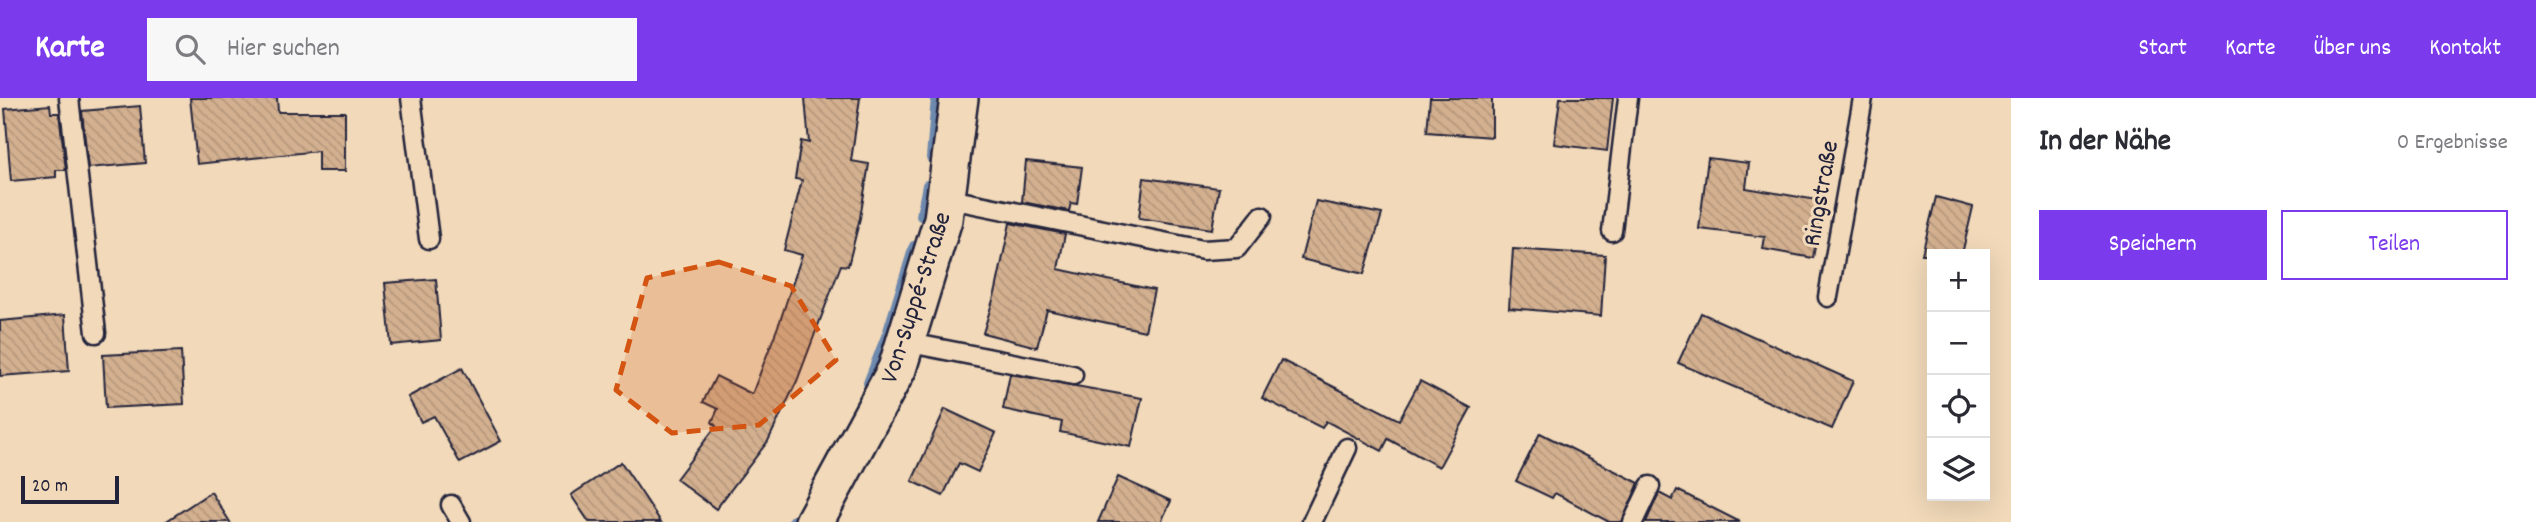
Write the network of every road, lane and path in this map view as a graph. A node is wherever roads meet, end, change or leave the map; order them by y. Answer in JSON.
{"nodes":[{"id":1,"x":69,"y":98,"type":"edge"},
{"id":2,"x":411,"y":98,"type":"edge"},
{"id":3,"x":959,"y":98,"type":"edge"},
{"id":4,"x":1628,"y":98,"type":"edge"},
{"id":5,"x":1863,"y":98,"type":"edge"},
{"id":6,"x":945,"y":198,"type":"junction"},
{"id":7,"x":1262,"y":216,"type":"dead end"},
{"id":8,"x":1612,"y":231,"type":"dead end"},
{"id":9,"x":429,"y":239,"type":"dead end"},
{"id":10,"x":1828,"y":297,"type":"dead end"},
{"id":11,"x":96,"y":332,"type":"dead end"},
{"id":12,"x":905,"y":342,"type":"junction"},
{"id":13,"x":1073,"y":375,"type":"dead end"},
{"id":14,"x":1348,"y":448,"type":"dead end"},
{"id":15,"x":1650,"y":486,"type":"dead end"},
{"id":16,"x":451,"y":505,"type":"dead end"},
{"id":17,"x":461,"y":522,"type":"edge"},
{"id":18,"x":814,"y":522,"type":"edge"},
{"id":19,"x":1312,"y":522,"type":"edge"},
{"id":20,"x":1633,"y":522,"type":"edge"}],
"edges":[{"from":1,"to":11,"type":"lane"},
{"from":2,"to":9,"type":"lane"},
{"from":3,"to":6,"type":"street","name":"Von-Suppé-Straße"},
{"from":4,"to":8,"type":"lane"},
{"from":5,"to":10,"type":"lane","name":"Ringstraße"},
{"from":6,"to":7,"type":"lane"},
{"from":6,"to":12,"type":"street","name":"Von-Suppé-Straße"},
{"from":12,"to":13,"type":"lane"},
{"from":12,"to":18,"type":"street","name":"Von-Suppé-Straße"},
{"from":14,"to":19,"type":"lane"},
{"from":15,"to":20,"type":"lane"},
{"from":16,"to":17,"type":"lane"}]}
